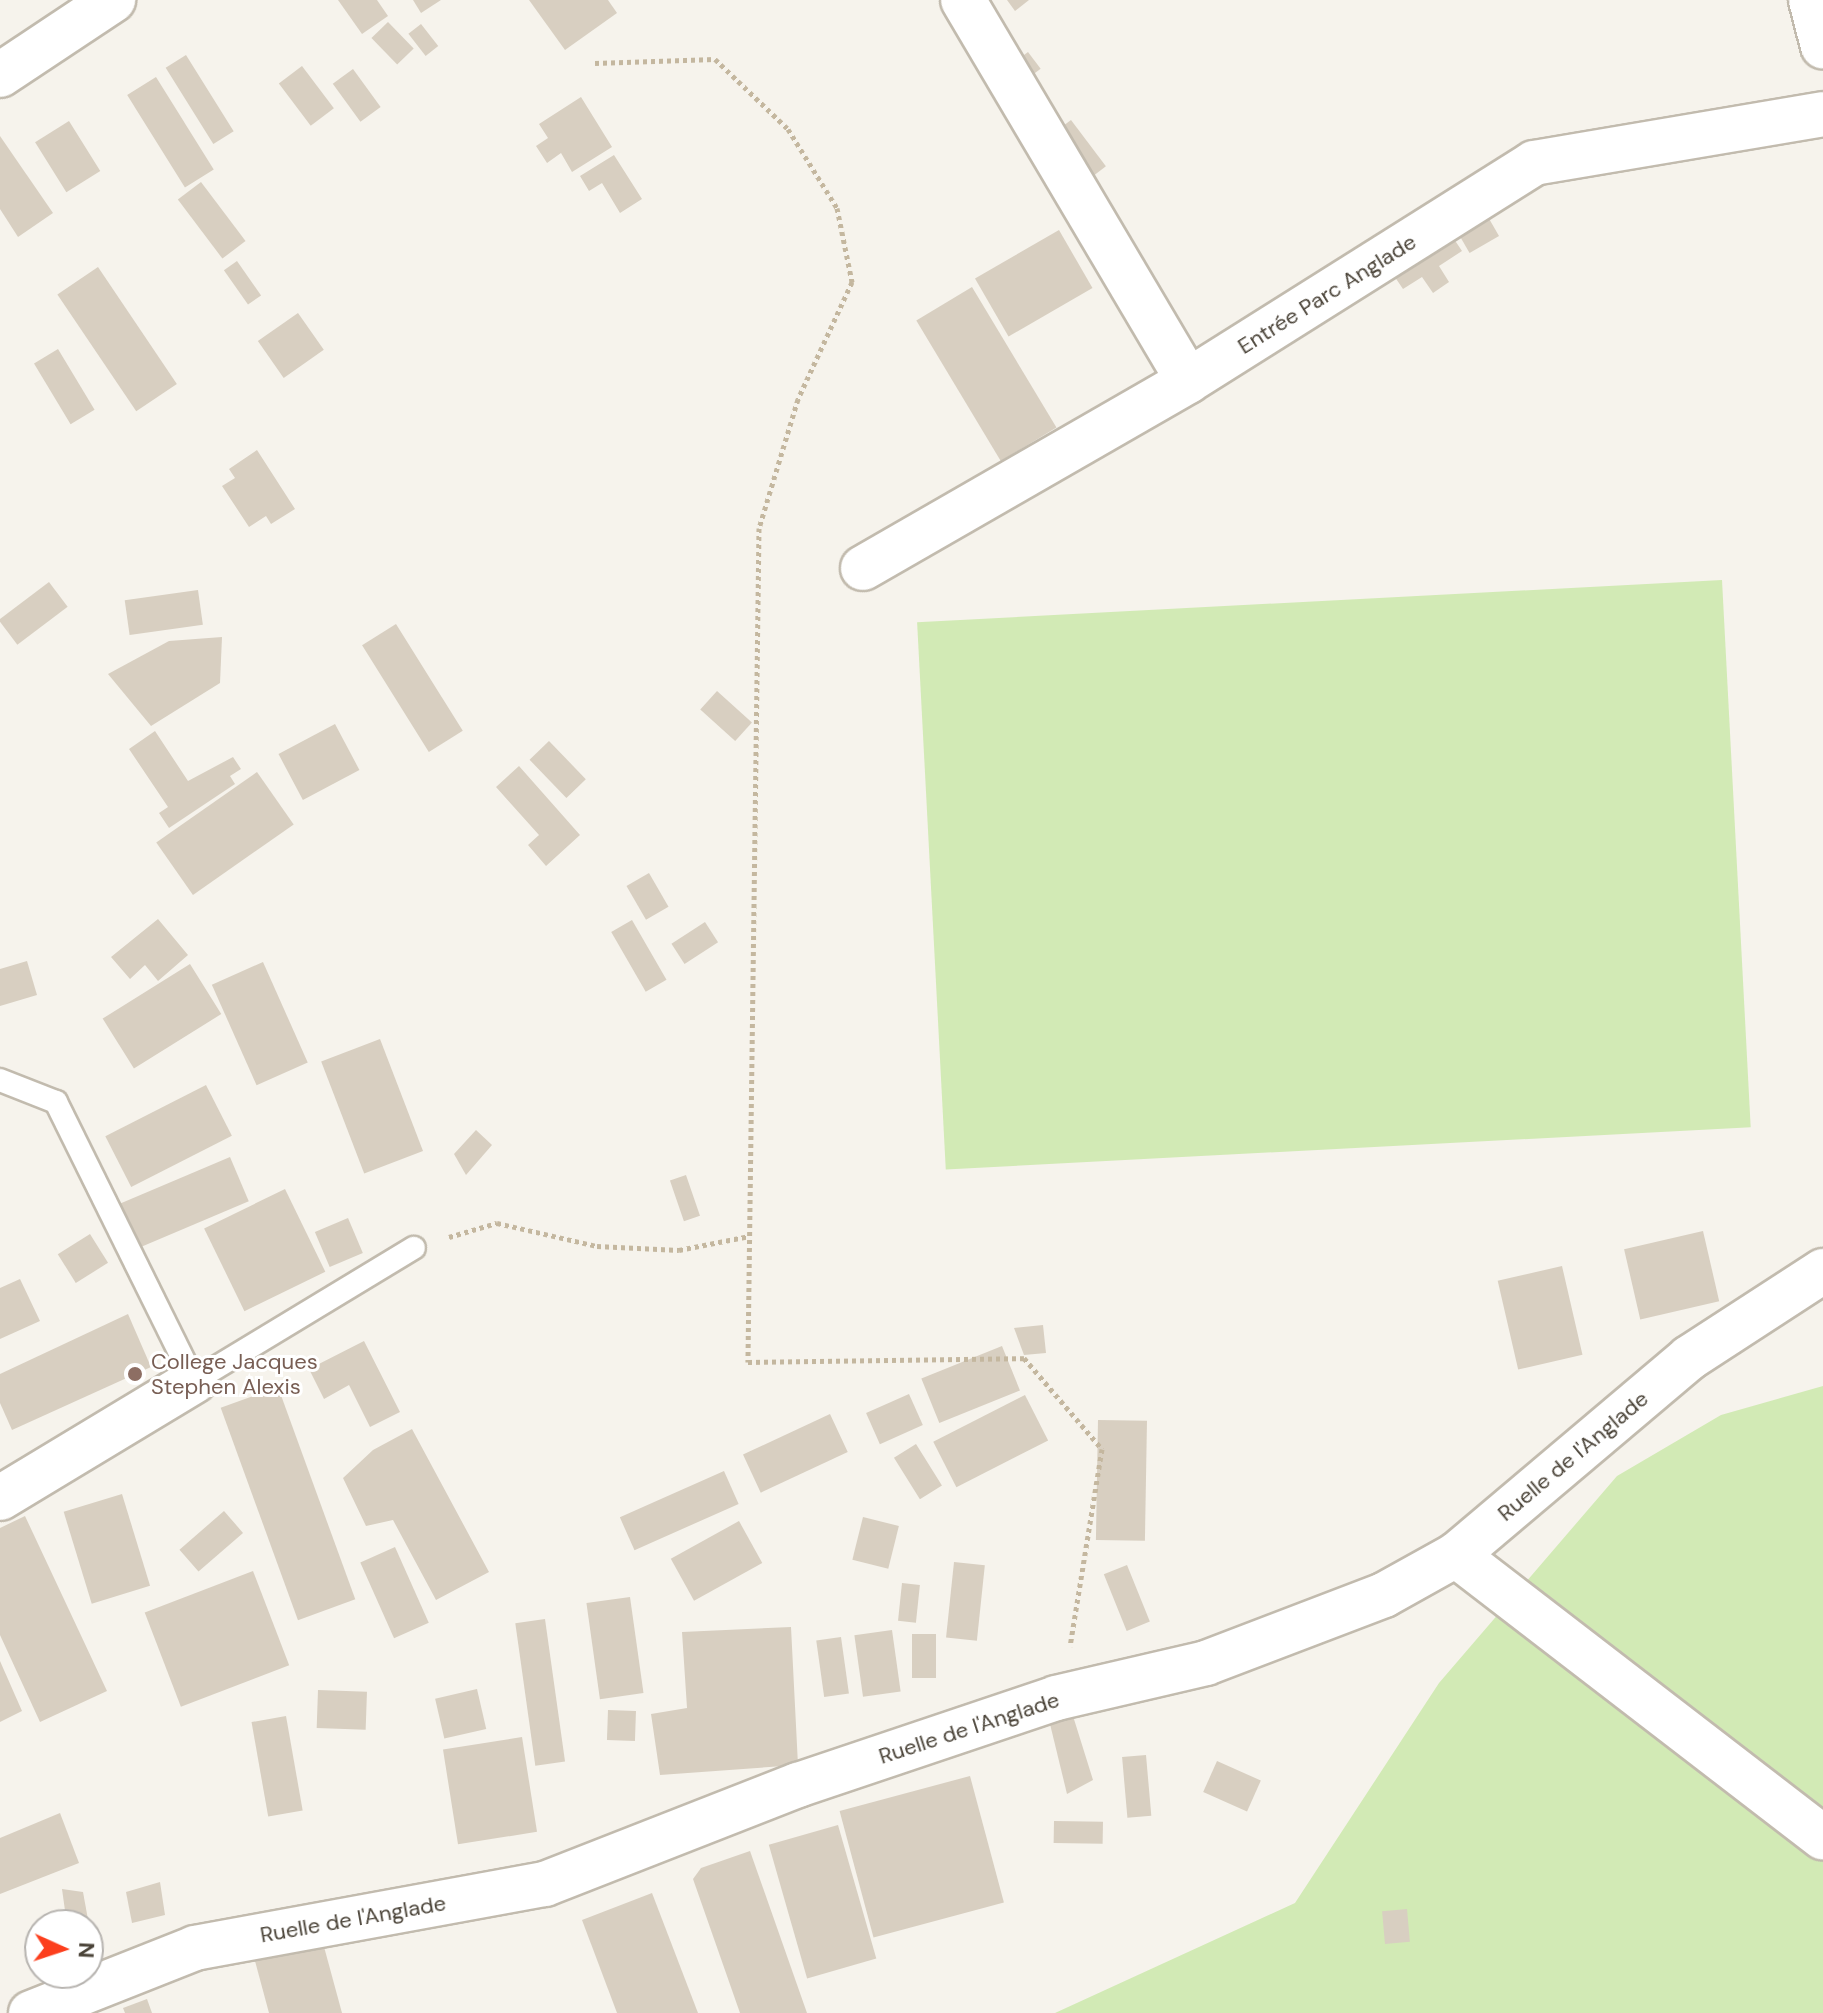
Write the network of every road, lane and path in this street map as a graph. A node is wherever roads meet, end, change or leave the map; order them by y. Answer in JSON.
{"nodes":[{"id":1,"x":113,"y":0,"type":"edge"},
{"id":2,"x":963,"y":0,"type":"edge"},
{"id":3,"x":1811,"y":0,"type":"edge"},
{"id":4,"x":1823,"y":46,"type":"edge"},
{"id":5,"x":595,"y":63,"type":"dead end"},
{"id":6,"x":0,"y":75,"type":"edge"},
{"id":7,"x":1823,"y":114,"type":"edge"},
{"id":8,"x":1188,"y":381,"type":"junction"},
{"id":9,"x":863,"y":568,"type":"dead end"},
{"id":10,"x":0,"y":1080,"type":"edge"},
{"id":11,"x":750,"y":1236,"type":"junction"},
{"id":12,"x":414,"y":1248,"type":"joint"},
{"id":13,"x":1823,"y":1271,"type":"edge"},
{"id":14,"x":194,"y":1381,"type":"junction"},
{"id":15,"x":0,"y":1498,"type":"edge"},
{"id":16,"x":1456,"y":1555,"type":"junction"},
{"id":17,"x":1056,"y":1698,"type":"junction"},
{"id":18,"x":1823,"y":1838,"type":"edge"},
{"id":19,"x":31,"y":2013,"type":"edge"}],
"edges":[{"from":1,"to":6,"type":"street"},
{"from":2,"to":8,"type":"street"},
{"from":3,"to":4,"type":"street"},
{"from":5,"to":11,"type":"path"},
{"from":7,"to":8,"type":"street","name":"Entrée Parc Anglade"},
{"from":8,"to":9,"type":"street","name":"Entrée Parc Anglade"},
{"from":10,"to":14,"type":"lane"},
{"from":11,"to":12,"type":"path"},
{"from":11,"to":17,"type":"path"},
{"from":12,"to":14,"type":"lane"},
{"from":13,"to":16,"type":"street","name":"Ruelle de l'Anglade"},
{"from":14,"to":15,"type":"street"},
{"from":16,"to":17,"type":"street","name":"Ruelle de l'Anglade"},
{"from":16,"to":18,"type":"street"},
{"from":17,"to":19,"type":"street","name":"Ruelle de l'Anglade"}]}
